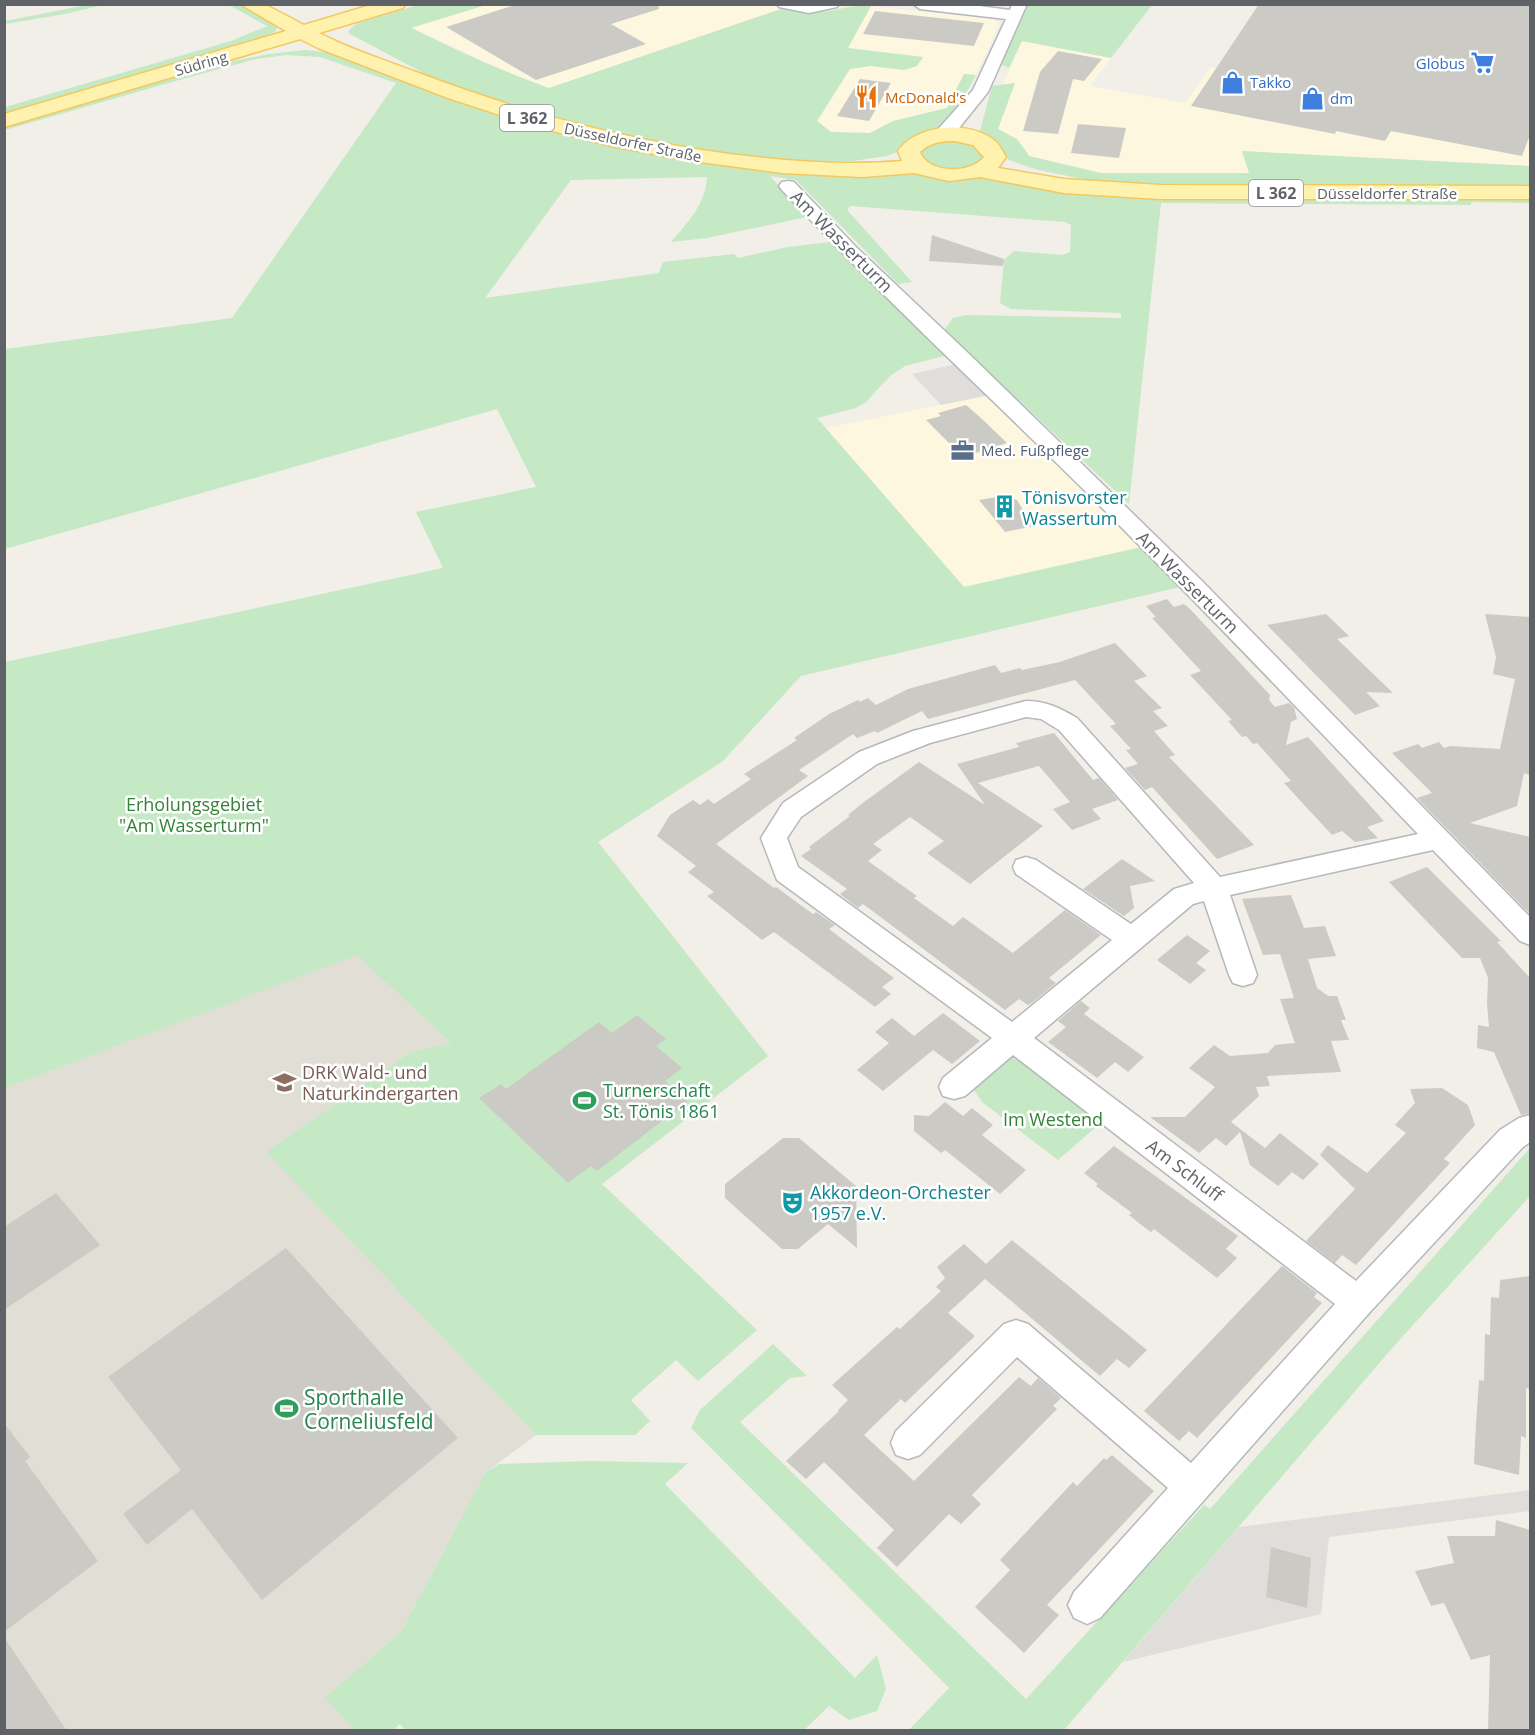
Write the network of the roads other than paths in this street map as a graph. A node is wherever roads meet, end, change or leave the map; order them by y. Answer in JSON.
{"nodes":[{"id":1,"x":249,"y":4,"type":"edge"},
{"id":2,"x":385,"y":4,"type":"edge"},
{"id":3,"x":396,"y":4,"type":"edge"},
{"id":4,"x":784,"y":4,"type":"edge"},
{"id":5,"x":832,"y":4,"type":"edge"},
{"id":6,"x":920,"y":4,"type":"edge"},
{"id":7,"x":274,"y":5,"type":"edge"},
{"id":8,"x":1017,"y":10,"type":"edge"},
{"id":9,"x":324,"y":27,"type":"junction"},
{"id":10,"x":302,"y":33,"type":"junction"},
{"id":11,"x":351,"y":54,"type":"junction"},
{"id":12,"x":220,"y":58,"type":"junction"},
{"id":13,"x":423,"y":81,"type":"junction"},
{"id":14,"x":980,"y":92,"type":"junction"},
{"id":15,"x":4,"y":121,"type":"edge"},
{"id":16,"x":942,"y":135,"type":"junction"},
{"id":17,"x":986,"y":156,"type":"junction"},
{"id":18,"x":913,"y":158,"type":"junction"},
{"id":19,"x":788,"y":186,"type":"dead end"},
{"id":20,"x":1530,"y":194,"type":"edge"},
{"id":21,"x":1439,"y":839,"type":"junction"},
{"id":22,"x":1026,"y":867,"type":"dead end"},
{"id":23,"x":1214,"y":888,"type":"junction"},
{"id":24,"x":1530,"y":934,"type":"edge"},
{"id":25,"x":1131,"y":938,"type":"junction"},
{"id":26,"x":1243,"y":975,"type":"dead end"},
{"id":27,"x":1013,"y":1038,"type":"junction"},
{"id":28,"x":954,"y":1087,"type":"dead end"},
{"id":29,"x":1530,"y":1127,"type":"edge"},
{"id":30,"x":1358,"y":1302,"type":"junction"},
{"id":31,"x":908,"y":1443,"type":"dead end"},
{"id":32,"x":1191,"y":1486,"type":"junction"},
{"id":33,"x":1087,"y":1605,"type":"dead end"}],
"edges":[{"from":1,"to":10,"type":"main road","name":"Düsseldorfer Straße","number":"L 362"},
{"from":2,"to":7,"type":"main road"},
{"from":3,"to":9,"type":"main road","name":"Südring"},
{"from":4,"to":5,"type":"street"},
{"from":6,"to":8,"type":"street"},
{"from":7,"to":9,"type":"main road","name":"Düsseldorfer Straße"},
{"from":8,"to":14,"type":"street"},
{"from":9,"to":10,"type":"main road","name":"Südring"},
{"from":9,"to":13,"type":"main road","name":"Düsseldorfer Straße","number":"L 362"},
{"from":10,"to":11,"type":"main road","name":"Düsseldorfer Straße","number":"L 362"},
{"from":10,"to":12,"type":"main road","name":"Südring"},
{"from":11,"to":12,"type":"main road"},
{"from":11,"to":13,"type":"main road","name":"Düsseldorfer Straße","number":"L 362"},
{"from":12,"to":15,"type":"main road","name":"Südring"},
{"from":13,"to":18,"type":"main road","name":"Düsseldorfer Straße","number":"L 362"},
{"from":14,"to":16,"type":"street"},
{"from":14,"to":17,"type":"street"},
{"from":16,"to":17,"type":"main road","name":"Düsseldorfer Straße"},
{"from":16,"to":18,"type":"main road"},
{"from":17,"to":18,"type":"main road"},
{"from":17,"to":20,"type":"main road","name":"Düsseldorfer Straße","number":"L 362"},
{"from":19,"to":21,"type":"street","name":"Am Wasserturm"},
{"from":21,"to":23,"type":"street"},
{"from":21,"to":24,"type":"street","name":"Am Wasserturm"},
{"from":22,"to":25,"type":"street"},
{"from":23,"to":25,"type":"street"},
{"from":23,"to":26,"type":"street"},
{"from":23,"to":27,"type":"street"},
{"from":25,"to":27,"type":"street"},
{"from":27,"to":28,"type":"street"},
{"from":27,"to":30,"type":"street","name":"Am Schluff"},
{"from":29,"to":30,"type":"street"},
{"from":30,"to":32,"type":"street"},
{"from":31,"to":32,"type":"street"},
{"from":32,"to":33,"type":"street"}]}
